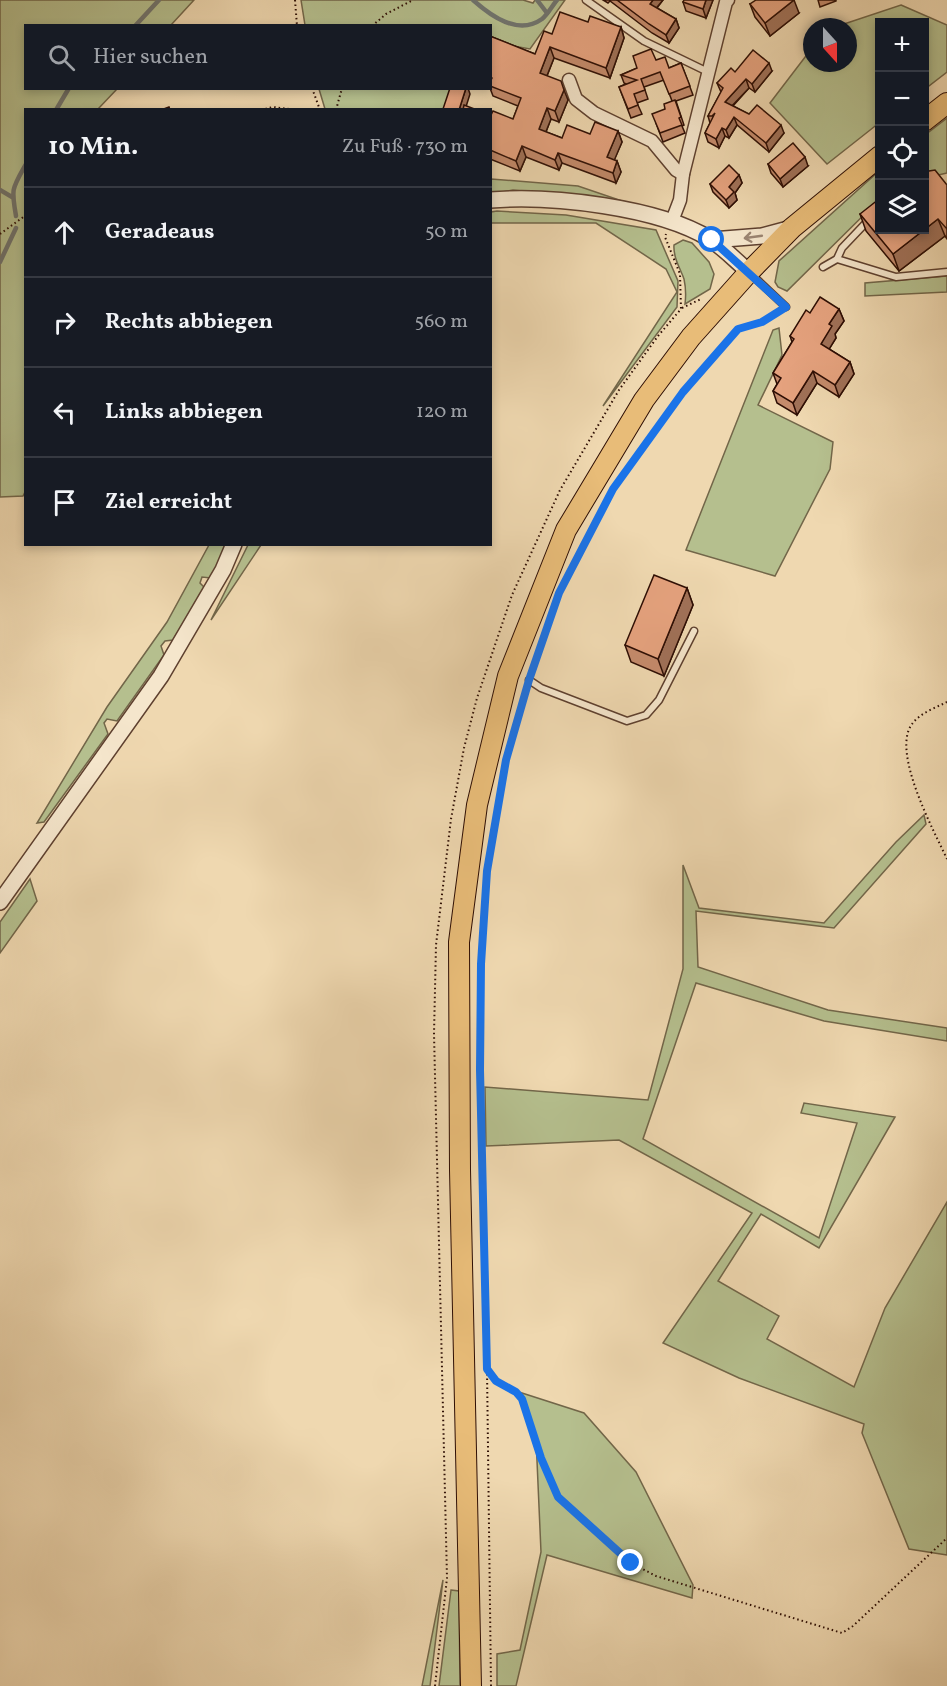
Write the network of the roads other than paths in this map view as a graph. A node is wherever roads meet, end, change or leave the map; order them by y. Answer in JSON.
{"nodes":[{"id":1,"x":586,"y":0,"type":"edge"},
{"id":2,"x":726,"y":1,"type":"edge"},
{"id":3,"x":708,"y":72,"type":"junction"},
{"id":4,"x":569,"y":80,"type":"dead end"},
{"id":5,"x":947,"y":103,"type":"edge"},
{"id":6,"x":929,"y":117,"type":"edge"},
{"id":7,"x":875,"y":159,"type":"edge"},
{"id":8,"x":683,"y":174,"type":"junction"},
{"id":9,"x":492,"y":200,"type":"edge"},
{"id":10,"x":875,"y":212,"type":"edge"},
{"id":11,"x":672,"y":220,"type":"junction"},
{"id":12,"x":792,"y":228,"type":"junction"},
{"id":13,"x":712,"y":240,"type":"junction"},
{"id":14,"x":837,"y":259,"type":"junction"},
{"id":15,"x":823,"y":267,"type":"dead end"},
{"id":16,"x":749,"y":272,"type":"junction"},
{"id":17,"x":947,"y":272,"type":"edge"},
{"id":18,"x":786,"y":307,"type":"road end"},
{"id":19,"x":233,"y":546,"type":"edge"},
{"id":20,"x":694,"y":631,"type":"dead end"},
{"id":21,"x":529,"y":680,"type":"road end"},
{"id":22,"x":0,"y":902,"type":"edge"},
{"id":23,"x":471,"y":1686,"type":"edge"}],
"edges":[{"from":1,"to":3,"type":"lane"},
{"from":2,"to":3,"type":"street"},
{"from":3,"to":8,"type":"street"},
{"from":4,"to":8,"type":"street"},
{"from":5,"to":6,"type":"main road"},
{"from":7,"to":12,"type":"main road"},
{"from":8,"to":11,"type":"street"},
{"from":9,"to":11,"type":"street"},
{"from":10,"to":14,"type":"lane"},
{"from":11,"to":13,"type":"street"},
{"from":12,"to":13,"type":"street","one_way":true},
{"from":12,"to":16,"type":"main road"},
{"from":13,"to":16,"type":"street"},
{"from":14,"to":15,"type":"lane"},
{"from":14,"to":17,"type":"lane"},
{"from":16,"to":18,"type":"lane"},
{"from":16,"to":23,"type":"main road"},
{"from":19,"to":22,"type":"street"},
{"from":20,"to":21,"type":"lane"}]}
